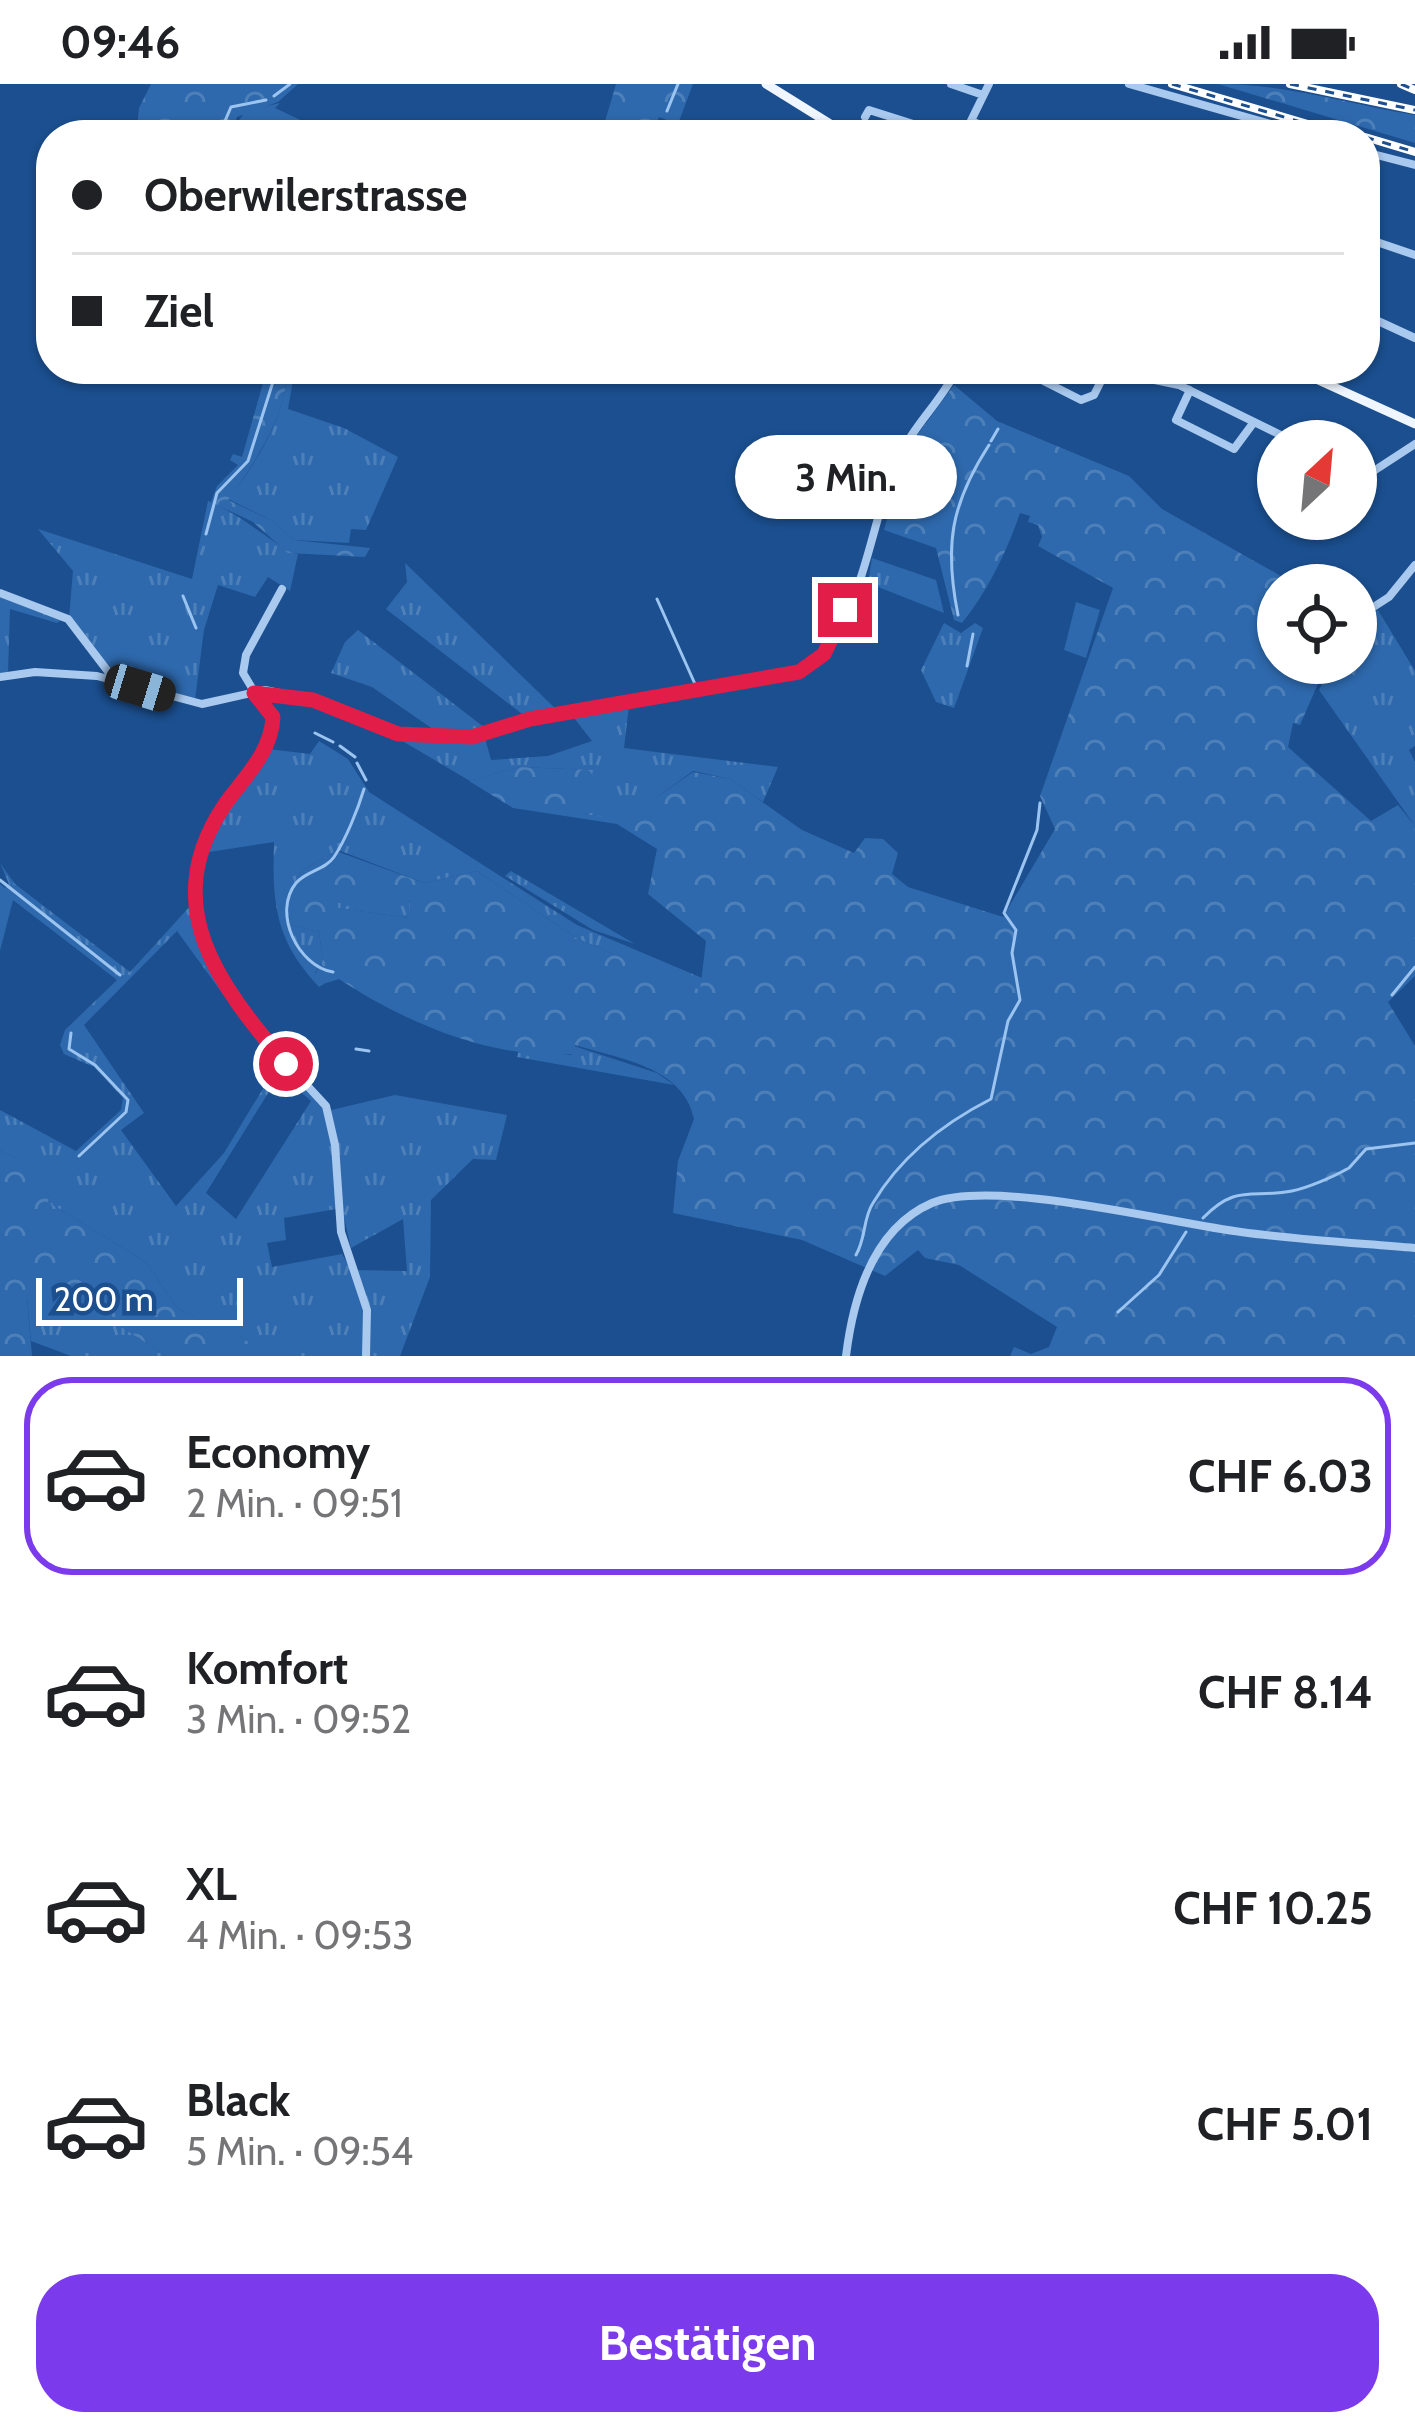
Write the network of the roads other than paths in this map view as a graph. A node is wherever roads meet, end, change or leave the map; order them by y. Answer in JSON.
{"nodes":[{"id":1,"x":766,"y":84,"type":"edge"},
{"id":2,"x":951,"y":84,"type":"edge"},
{"id":3,"x":988,"y":84,"type":"edge"},
{"id":4,"x":1129,"y":84,"type":"edge"},
{"id":5,"x":983,"y":95,"type":"junction"},
{"id":6,"x":865,"y":117,"type":"dead end"},
{"id":7,"x":824,"y":120,"type":"edge"},
{"id":8,"x":901,"y":120,"type":"edge"},
{"id":9,"x":971,"y":120,"type":"edge"},
{"id":10,"x":1256,"y":120,"type":"edge"},
{"id":11,"x":1380,"y":156,"type":"edge"},
{"id":12,"x":1415,"y":165,"type":"edge"},
{"id":13,"x":1380,"y":243,"type":"edge"},
{"id":14,"x":1415,"y":255,"type":"edge"},
{"id":15,"x":1380,"y":322,"type":"edge"},
{"id":16,"x":1415,"y":338,"type":"edge"},
{"id":17,"x":947,"y":384,"type":"edge"},
{"id":18,"x":1050,"y":384,"type":"edge"},
{"id":19,"x":1098,"y":384,"type":"edge"},
{"id":20,"x":1164,"y":384,"type":"edge"},
{"id":21,"x":1327,"y":384,"type":"edge"},
{"id":22,"x":1190,"y":390,"type":"junction"},
{"id":23,"x":1254,"y":422,"type":"junction"},
{"id":24,"x":1257,"y":423,"type":"edge"},
{"id":25,"x":1415,"y":424,"type":"edge"},
{"id":26,"x":1415,"y":444,"type":"edge"},
{"id":27,"x":1377,"y":465,"type":"edge"},
{"id":28,"x":1415,"y":566,"type":"edge"},
{"id":29,"x":282,"y":589,"type":"dead end"},
{"id":30,"x":0,"y":593,"type":"edge"},
{"id":31,"x":1377,"y":605,"type":"edge"},
{"id":32,"x":0,"y":677,"type":"edge"},
{"id":33,"x":114,"y":680,"type":"junction"},
{"id":34,"x":254,"y":693,"type":"junction"},
{"id":35,"x":1415,"y":1248,"type":"edge"},
{"id":36,"x":366,"y":1356,"type":"edge"},
{"id":37,"x":846,"y":1356,"type":"edge"}],
"edges":[{"from":1,"to":7,"type":"main road"},
{"from":2,"to":5,"type":"street"},
{"from":3,"to":5,"type":"street"},
{"from":4,"to":10,"type":"street"},
{"from":5,"to":9,"type":"street"},
{"from":6,"to":8,"type":"street"},
{"from":11,"to":12,"type":"street"},
{"from":13,"to":14,"type":"street"},
{"from":15,"to":16,"type":"street"},
{"from":17,"to":34,"type":"street"},
{"from":18,"to":19,"type":"street"},
{"from":20,"to":22,"type":"street"},
{"from":21,"to":25,"type":"main road"},
{"from":22,"to":23,"type":"street"},
{"from":22,"to":23,"type":"street"},
{"from":23,"to":24,"type":"street"},
{"from":26,"to":27,"type":"street"},
{"from":28,"to":31,"type":"street"},
{"from":29,"to":34,"type":"street"},
{"from":30,"to":33,"type":"street"},
{"from":32,"to":33,"type":"street"},
{"from":33,"to":34,"type":"street"},
{"from":34,"to":36,"type":"street"},
{"from":35,"to":37,"type":"street"}]}
